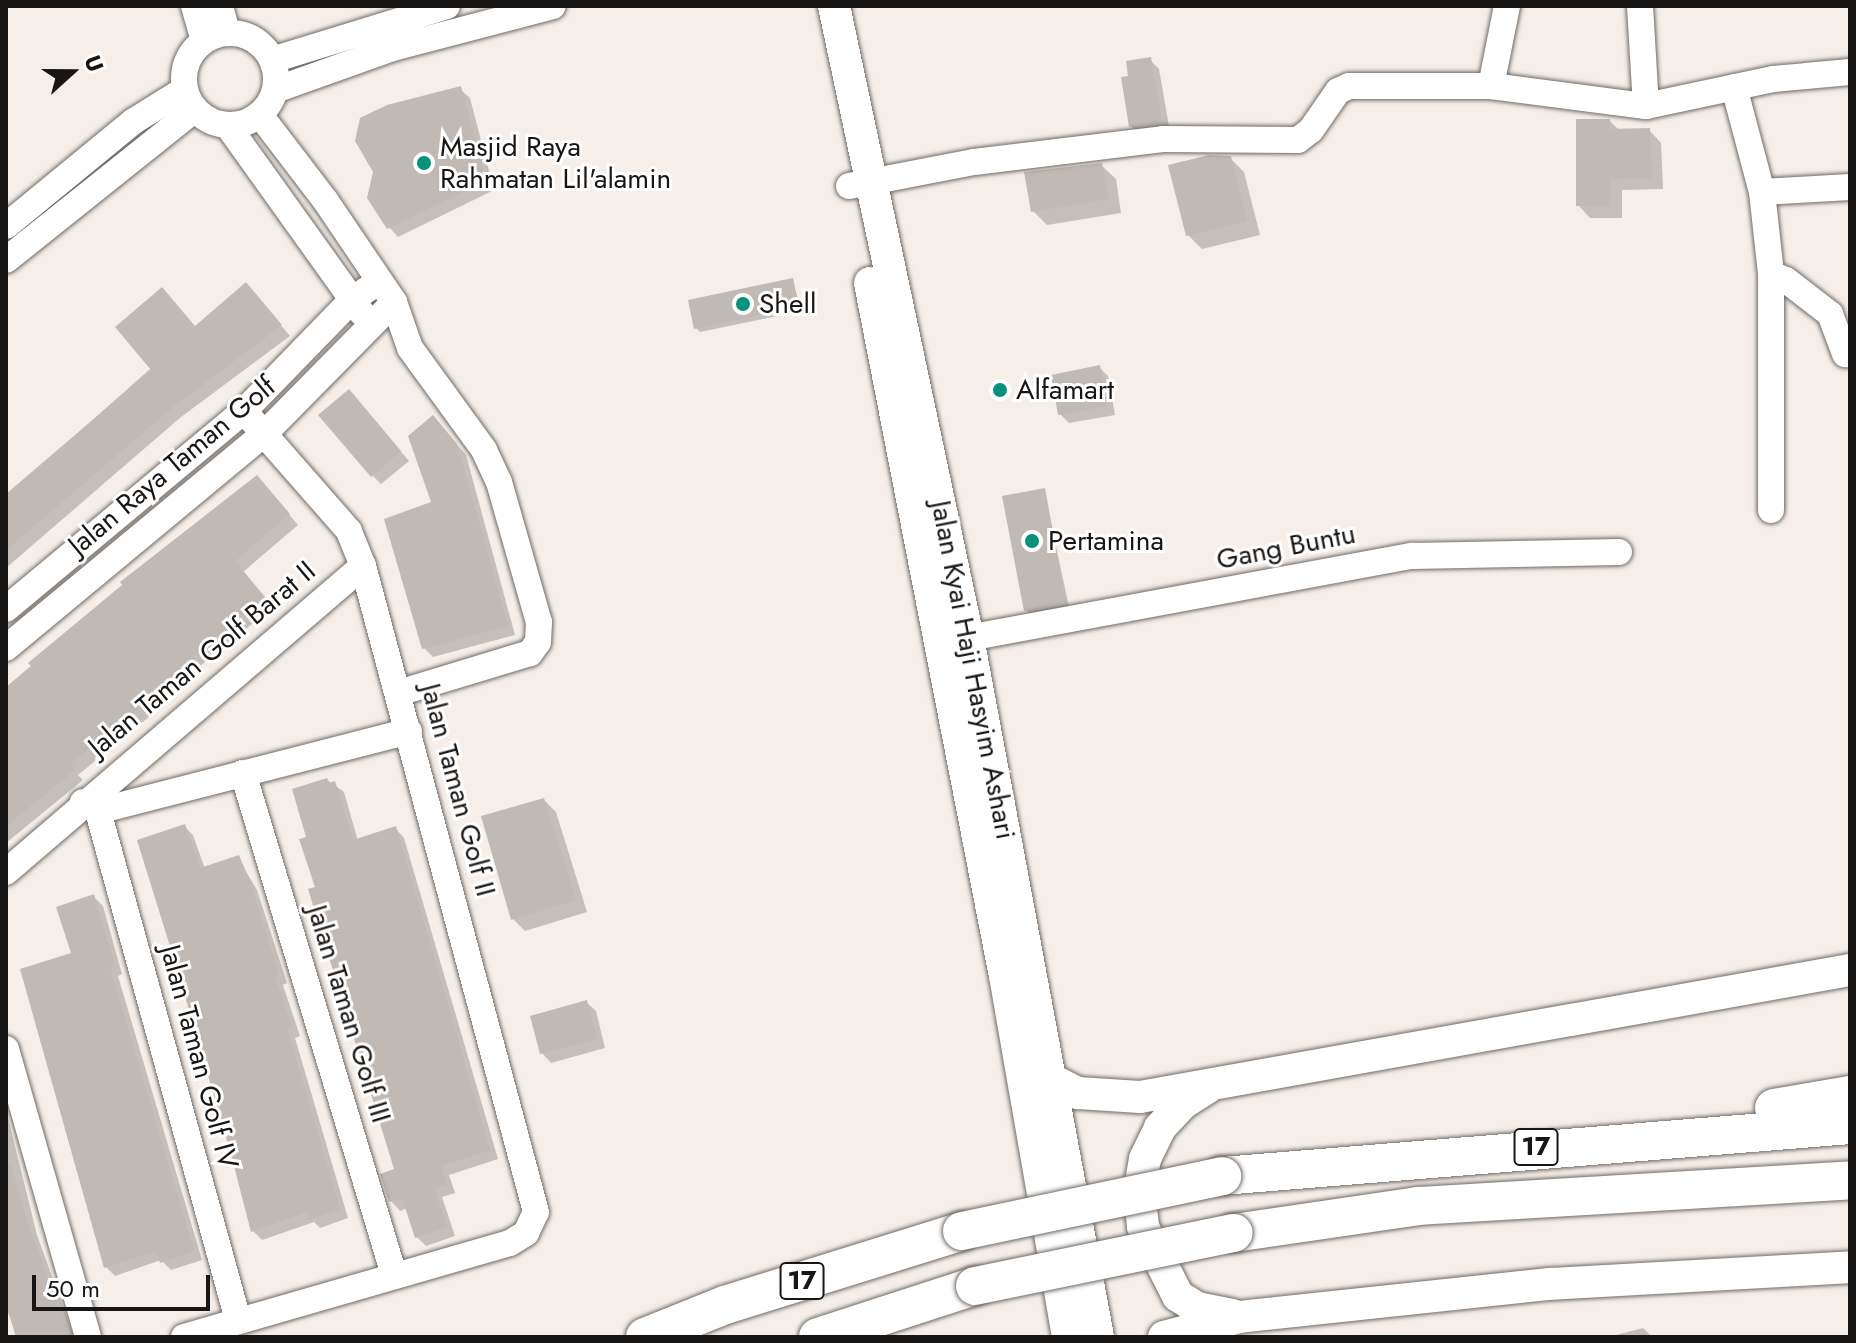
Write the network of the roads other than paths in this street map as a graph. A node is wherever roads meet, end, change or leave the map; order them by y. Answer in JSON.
{"nodes":[{"id":1,"x":194,"y":6,"type":"edge"},
{"id":2,"x":220,"y":6,"type":"edge"},
{"id":3,"x":447,"y":6,"type":"edge"},
{"id":4,"x":553,"y":6,"type":"edge"},
{"id":5,"x":812,"y":6,"type":"edge"},
{"id":6,"x":834,"y":6,"type":"edge"},
{"id":7,"x":1507,"y":6,"type":"edge"},
{"id":8,"x":1640,"y":6,"type":"edge"},
{"id":9,"x":215,"y":36,"type":"junction"},
{"id":10,"x":272,"y":60,"type":"junction"},
{"id":11,"x":1850,"y":72,"type":"edge"},
{"id":12,"x":1491,"y":86,"type":"junction"},
{"id":13,"x":1734,"y":87,"type":"junction"},
{"id":14,"x":275,"y":90,"type":"junction"},
{"id":15,"x":189,"y":100,"type":"junction"},
{"id":16,"x":1646,"y":106,"type":"junction"},
{"id":17,"x":260,"y":115,"type":"junction"},
{"id":18,"x":228,"y":126,"type":"junction"},
{"id":19,"x":303,"y":172,"type":"junction"},
{"id":20,"x":859,"y":184,"type":"junction"},
{"id":21,"x":1850,"y":187,"type":"edge"},
{"id":22,"x":278,"y":192,"type":"junction"},
{"id":23,"x":1762,"y":192,"type":"junction"},
{"id":24,"x":6,"y":226,"type":"edge"},
{"id":25,"x":6,"y":260,"type":"edge"},
{"id":26,"x":1771,"y":274,"type":"junction"},
{"id":27,"x":386,"y":292,"type":"junction"},
{"id":28,"x":352,"y":300,"type":"junction"},
{"id":29,"x":369,"y":323,"type":"junction"},
{"id":30,"x":410,"y":348,"type":"junction"},
{"id":31,"x":1845,"y":354,"type":"dead end"},
{"id":32,"x":244,"y":411,"type":"junction"},
{"id":33,"x":264,"y":434,"type":"junction"},
{"id":34,"x":1771,"y":510,"type":"dead end"},
{"id":35,"x":1619,"y":552,"type":"dead end"},
{"id":36,"x":363,"y":566,"type":"junction"},
{"id":37,"x":6,"y":609,"type":"edge"},
{"id":38,"x":956,"y":621,"type":"junction"},
{"id":39,"x":6,"y":648,"type":"edge"},
{"id":40,"x":398,"y":693,"type":"junction"},
{"id":41,"x":409,"y":731,"type":"junction"},
{"id":42,"x":243,"y":773,"type":"junction"},
{"id":43,"x":90,"y":806,"type":"junction"},
{"id":44,"x":6,"y":872,"type":"edge"},
{"id":45,"x":1850,"y":970,"type":"edge"},
{"id":46,"x":6,"y":1049,"type":"edge"},
{"id":47,"x":1052,"y":1080,"type":"junction"},
{"id":48,"x":1212,"y":1085,"type":"junction"},
{"id":49,"x":1850,"y":1095,"type":"edge"},
{"id":50,"x":1850,"y":1125,"type":"edge"},
{"id":51,"x":1562,"y":1145,"type":"junction"},
{"id":52,"x":1850,"y":1180,"type":"edge"},
{"id":53,"x":1559,"y":1198,"type":"junction"},
{"id":54,"x":1850,"y":1200,"type":"edge"},
{"id":55,"x":1850,"y":1267,"type":"edge"},
{"id":56,"x":394,"y":1275,"type":"junction"},
{"id":57,"x":1239,"y":1317,"type":"junction"},
{"id":58,"x":238,"y":1320,"type":"junction"},
{"id":59,"x":88,"y":1337,"type":"edge"},
{"id":60,"x":184,"y":1337,"type":"edge"},
{"id":61,"x":645,"y":1337,"type":"edge"},
{"id":62,"x":818,"y":1337,"type":"edge"},
{"id":63,"x":1068,"y":1337,"type":"edge"},
{"id":64,"x":1098,"y":1337,"type":"edge"},
{"id":65,"x":1164,"y":1337,"type":"edge"}],
"edges":[{"from":1,"to":9,"type":"street"},
{"from":2,"to":9,"type":"street"},
{"from":3,"to":10,"type":"street"},
{"from":4,"to":14,"type":"street"},
{"from":5,"to":20,"type":"main road","name":"Jalan Kyai Haji Hasyim Ashari"},
{"from":6,"to":20,"type":"main road","name":"Jalan Kyai Haji Hasyim Ashari"},
{"from":7,"to":12,"type":"street"},
{"from":8,"to":16,"type":"street"},
{"from":9,"to":10,"type":"street"},
{"from":9,"to":15,"type":"street"},
{"from":10,"to":14,"type":"street"},
{"from":11,"to":13,"type":"street"},
{"from":12,"to":16,"type":"street"},
{"from":12,"to":20,"type":"street"},
{"from":13,"to":16,"type":"street"},
{"from":13,"to":23,"type":"street"},
{"from":14,"to":17,"type":"street"},
{"from":15,"to":18,"type":"street"},
{"from":15,"to":24,"type":"street"},
{"from":15,"to":25,"type":"street"},
{"from":17,"to":18,"type":"street"},
{"from":17,"to":19,"type":"street"},
{"from":18,"to":22,"type":"street"},
{"from":19,"to":22,"type":"street"},
{"from":19,"to":27,"type":"street"},
{"from":20,"to":38,"type":"main road","name":"Jalan Kyai Haji Hasyim Ashari"},
{"from":21,"to":23,"type":"street"},
{"from":22,"to":28,"type":"street"},
{"from":23,"to":26,"type":"street"},
{"from":26,"to":31,"type":"street"},
{"from":26,"to":34,"type":"street"},
{"from":27,"to":28,"type":"street","name":"Jalan Raya Taman Golf"},
{"from":27,"to":29,"type":"street","name":"Jalan Raya Taman Golf"},
{"from":27,"to":30,"type":"street"},
{"from":28,"to":29,"type":"street"},
{"from":28,"to":32,"type":"street","name":"Jalan Raya Taman Golf"},
{"from":29,"to":30,"type":"street"},
{"from":29,"to":33,"type":"street","name":"Jalan Raya Taman Golf"},
{"from":30,"to":40,"type":"street"},
{"from":32,"to":33,"type":"street","name":"Jalan Taman Golf II"},
{"from":32,"to":37,"type":"street","name":"Jalan Raya Taman Golf"},
{"from":33,"to":36,"type":"street","name":"Jalan Taman Golf II"},
{"from":33,"to":39,"type":"street","name":"Jalan Raya Taman Golf"},
{"from":35,"to":38,"type":"street","name":"Gang Buntu"},
{"from":36,"to":40,"type":"street","name":"Jalan Taman Golf II"},
{"from":36,"to":43,"type":"street","name":"Jalan Taman Golf Barat II"},
{"from":38,"to":47,"type":"main road","name":"Jalan Kyai Haji Hasyim Ashari"},
{"from":38,"to":63,"type":"main road","name":"Jalan Kyai Haji Hasyim Ashari"},
{"from":40,"to":41,"type":"street","name":"Jalan Taman Golf II"},
{"from":41,"to":42,"type":"street","name":"Jalan Taman Golf Barat II"},
{"from":41,"to":56,"type":"street","name":"Jalan Taman Golf II"},
{"from":42,"to":43,"type":"street","name":"Jalan Taman Golf Barat II"},
{"from":42,"to":56,"type":"street","name":"Jalan Taman Golf III"},
{"from":43,"to":44,"type":"street","name":"Jalan Taman Golf Barat II"},
{"from":43,"to":58,"type":"street","name":"Jalan Taman Golf IV"},
{"from":45,"to":48,"type":"main road"},
{"from":46,"to":59,"type":"street"},
{"from":47,"to":48,"type":"main road"},
{"from":47,"to":64,"type":"main road","name":"Jalan Kyai Haji Hasyim Ashari"},
{"from":48,"to":57,"type":"main road"},
{"from":49,"to":51,"type":"highway"},
{"from":50,"to":51,"type":"highway","number":"17"},
{"from":51,"to":61,"type":"highway","number":"17","bridge":true},
{"from":52,"to":53,"type":"highway","number":"17"},
{"from":53,"to":54,"type":"highway"},
{"from":53,"to":62,"type":"highway","number":"17","bridge":true},
{"from":55,"to":57,"type":"main road"},
{"from":56,"to":58,"type":"street"},
{"from":57,"to":65,"type":"main road"},
{"from":58,"to":60,"type":"street"}]}
